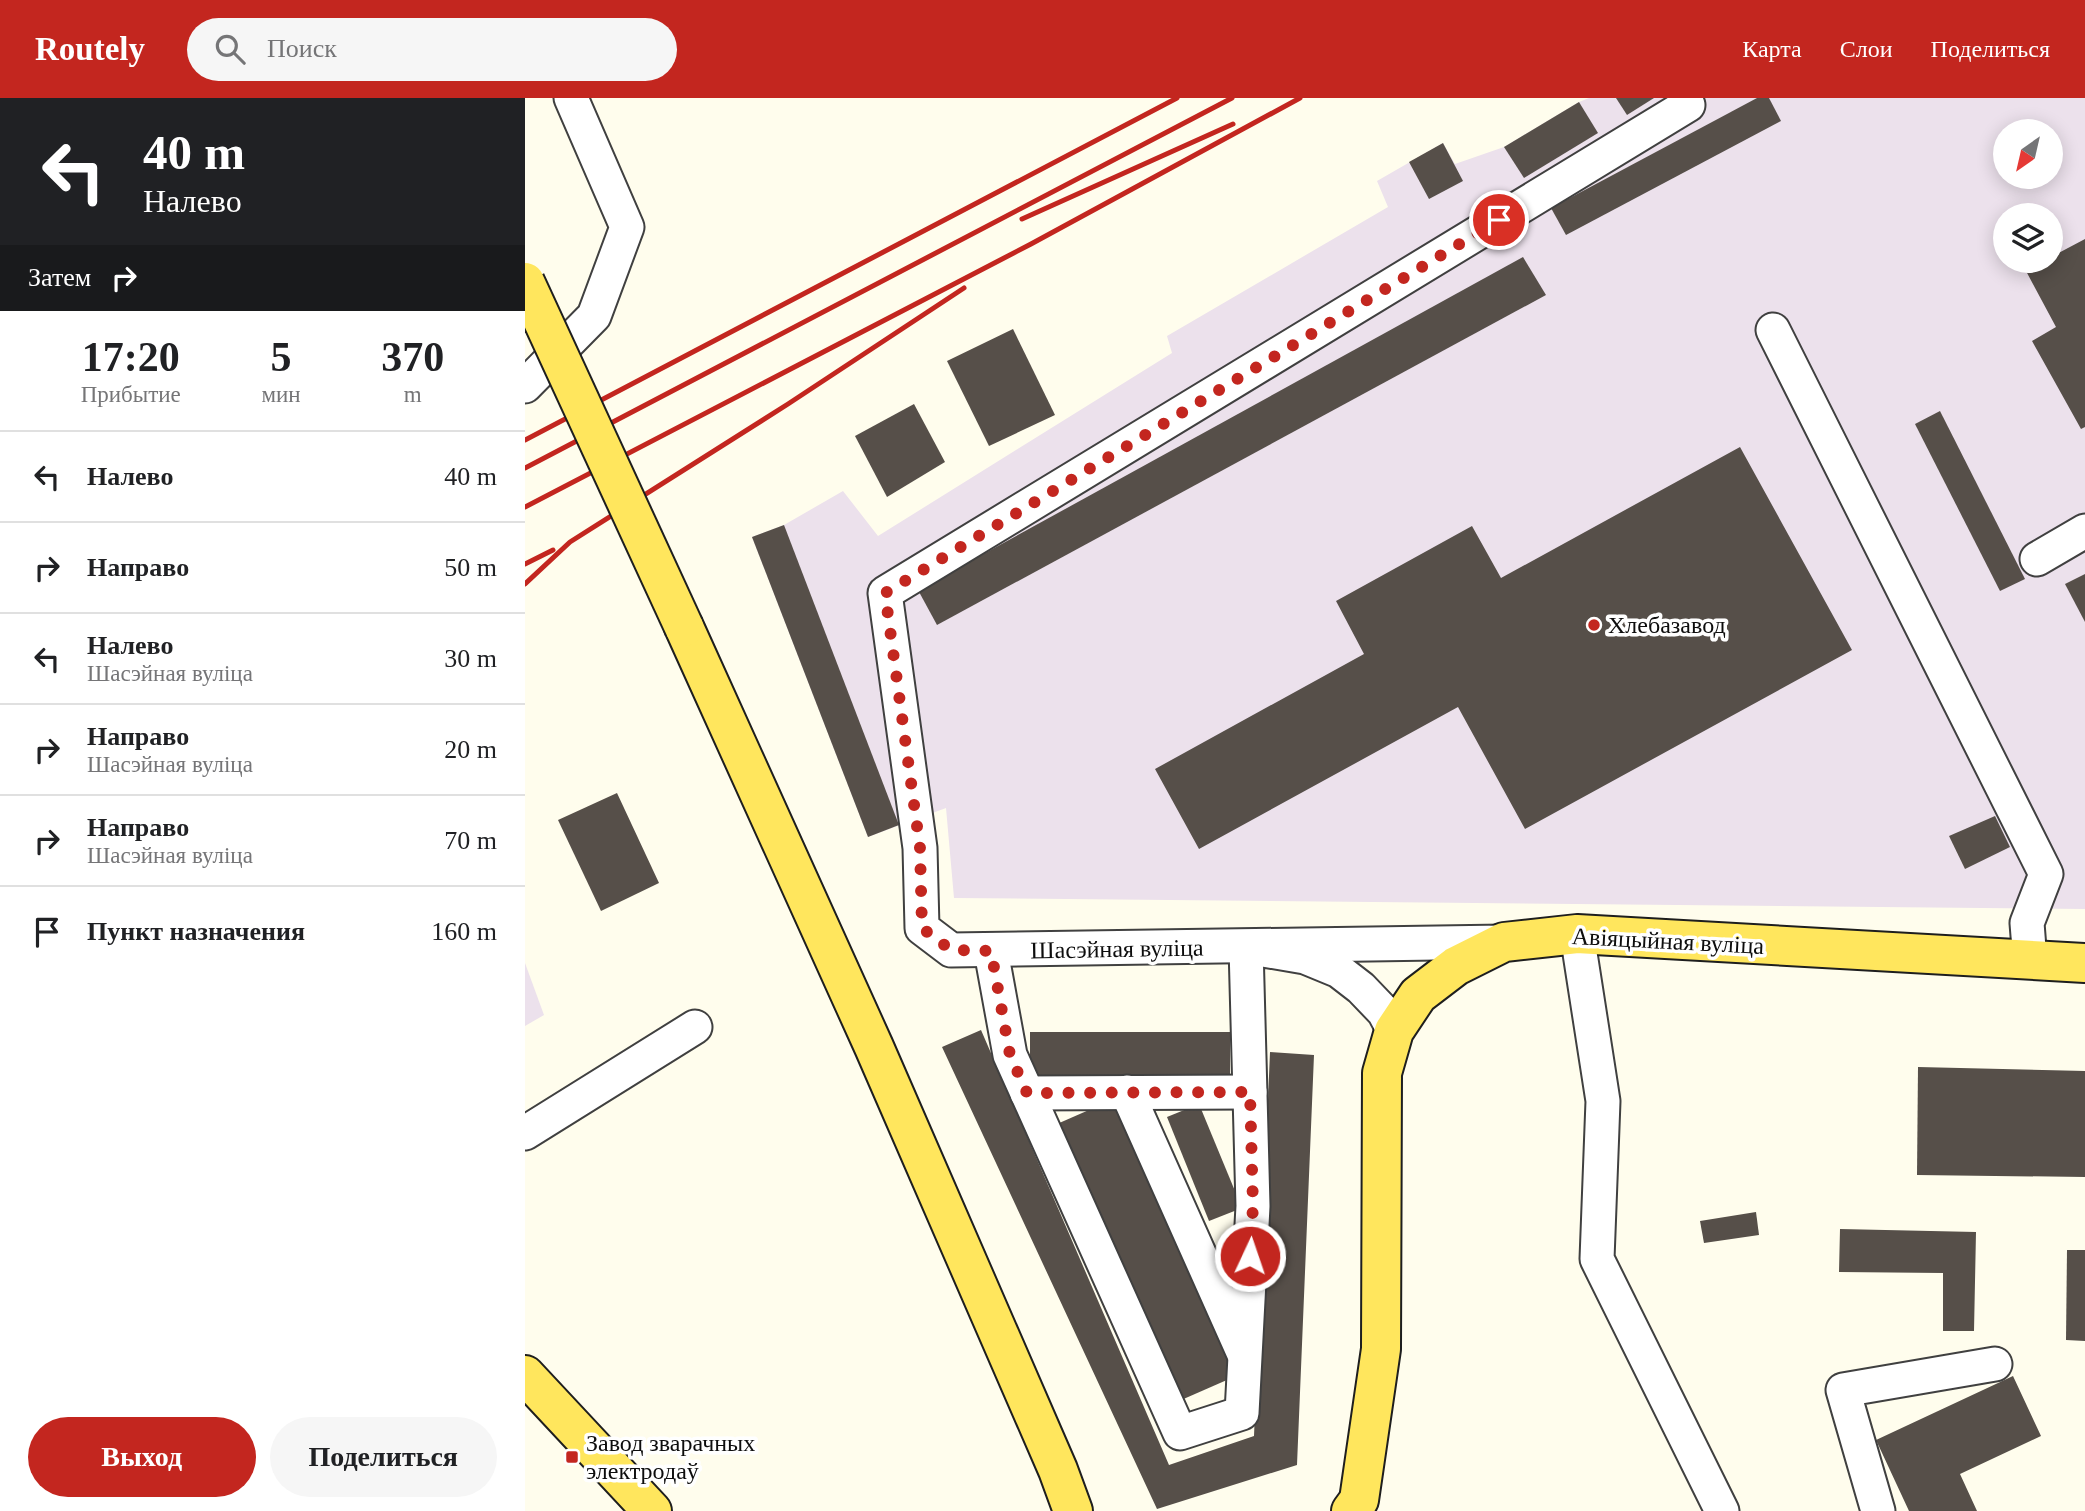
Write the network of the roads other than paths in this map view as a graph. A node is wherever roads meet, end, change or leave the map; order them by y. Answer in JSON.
{"nodes":[{"id":1,"x":571,"y":98,"type":"edge"},
{"id":2,"x":1688,"y":105,"type":"dead end"},
{"id":3,"x":525,"y":282,"type":"edge"},
{"id":4,"x":1773,"y":330,"type":"dead end"},
{"id":5,"x":525,"y":386,"type":"edge"},
{"id":6,"x":2085,"y":531,"type":"edge"},
{"id":7,"x":2037,"y":559,"type":"dead end"},
{"id":8,"x":1577,"y":934,"type":"junction"},
{"id":9,"x":1504,"y":942,"type":"junction"},
{"id":10,"x":1246,"y":947,"type":"junction"},
{"id":11,"x":991,"y":951,"type":"junction"},
{"id":12,"x":2030,"y":961,"type":"junction"},
{"id":13,"x":2085,"y":963,"type":"edge"},
{"id":14,"x":695,"y":1027,"type":"dead end"},
{"id":15,"x":1394,"y":1031,"type":"junction"},
{"id":16,"x":1127,"y":1092,"type":"junction"},
{"id":17,"x":1250,"y":1092,"type":"junction"},
{"id":18,"x":1027,"y":1093,"type":"junction"},
{"id":19,"x":525,"y":1133,"type":"edge"},
{"id":20,"x":1245,"y":1357,"type":"junction"},
{"id":21,"x":1995,"y":1364,"type":"dead end"},
{"id":22,"x":525,"y":1376,"type":"edge"},
{"id":23,"x":652,"y":1511,"type":"edge"},
{"id":24,"x":1073,"y":1511,"type":"edge"},
{"id":25,"x":1351,"y":1511,"type":"edge"},
{"id":26,"x":1722,"y":1511,"type":"edge"},
{"id":27,"x":1878,"y":1511,"type":"edge"}],
"edges":[{"from":1,"to":5,"type":"street"},
{"from":2,"to":11,"type":"street","name":"Шасэйная вуліца"},
{"from":3,"to":24,"type":"main road","bridge":true},
{"from":4,"to":12,"type":"street"},
{"from":6,"to":7,"type":"street"},
{"from":8,"to":9,"type":"main road","name":"Авіяцыйная вуліца"},
{"from":8,"to":12,"type":"main road","name":"Авіяцыйная вуліца"},
{"from":8,"to":26,"type":"street"},
{"from":9,"to":10,"type":"street","name":"Шасэйная вуліца"},
{"from":9,"to":15,"type":"main road","name":"Авіяцыйная вуліца"},
{"from":10,"to":11,"type":"street","name":"Шасэйная вуліца"},
{"from":10,"to":15,"type":"street"},
{"from":10,"to":17,"type":"street"},
{"from":11,"to":18,"type":"street"},
{"from":12,"to":13,"type":"main road","name":"Авіяцыйная вуліца"},
{"from":14,"to":19,"type":"street"},
{"from":15,"to":25,"type":"main road","name":"Авіяцыйная вуліца"},
{"from":16,"to":17,"type":"street"},
{"from":16,"to":18,"type":"street"},
{"from":16,"to":20,"type":"street"},
{"from":17,"to":20,"type":"street"},
{"from":18,"to":20,"type":"street"},
{"from":21,"to":27,"type":"street"},
{"from":22,"to":23,"type":"main road"}]}
